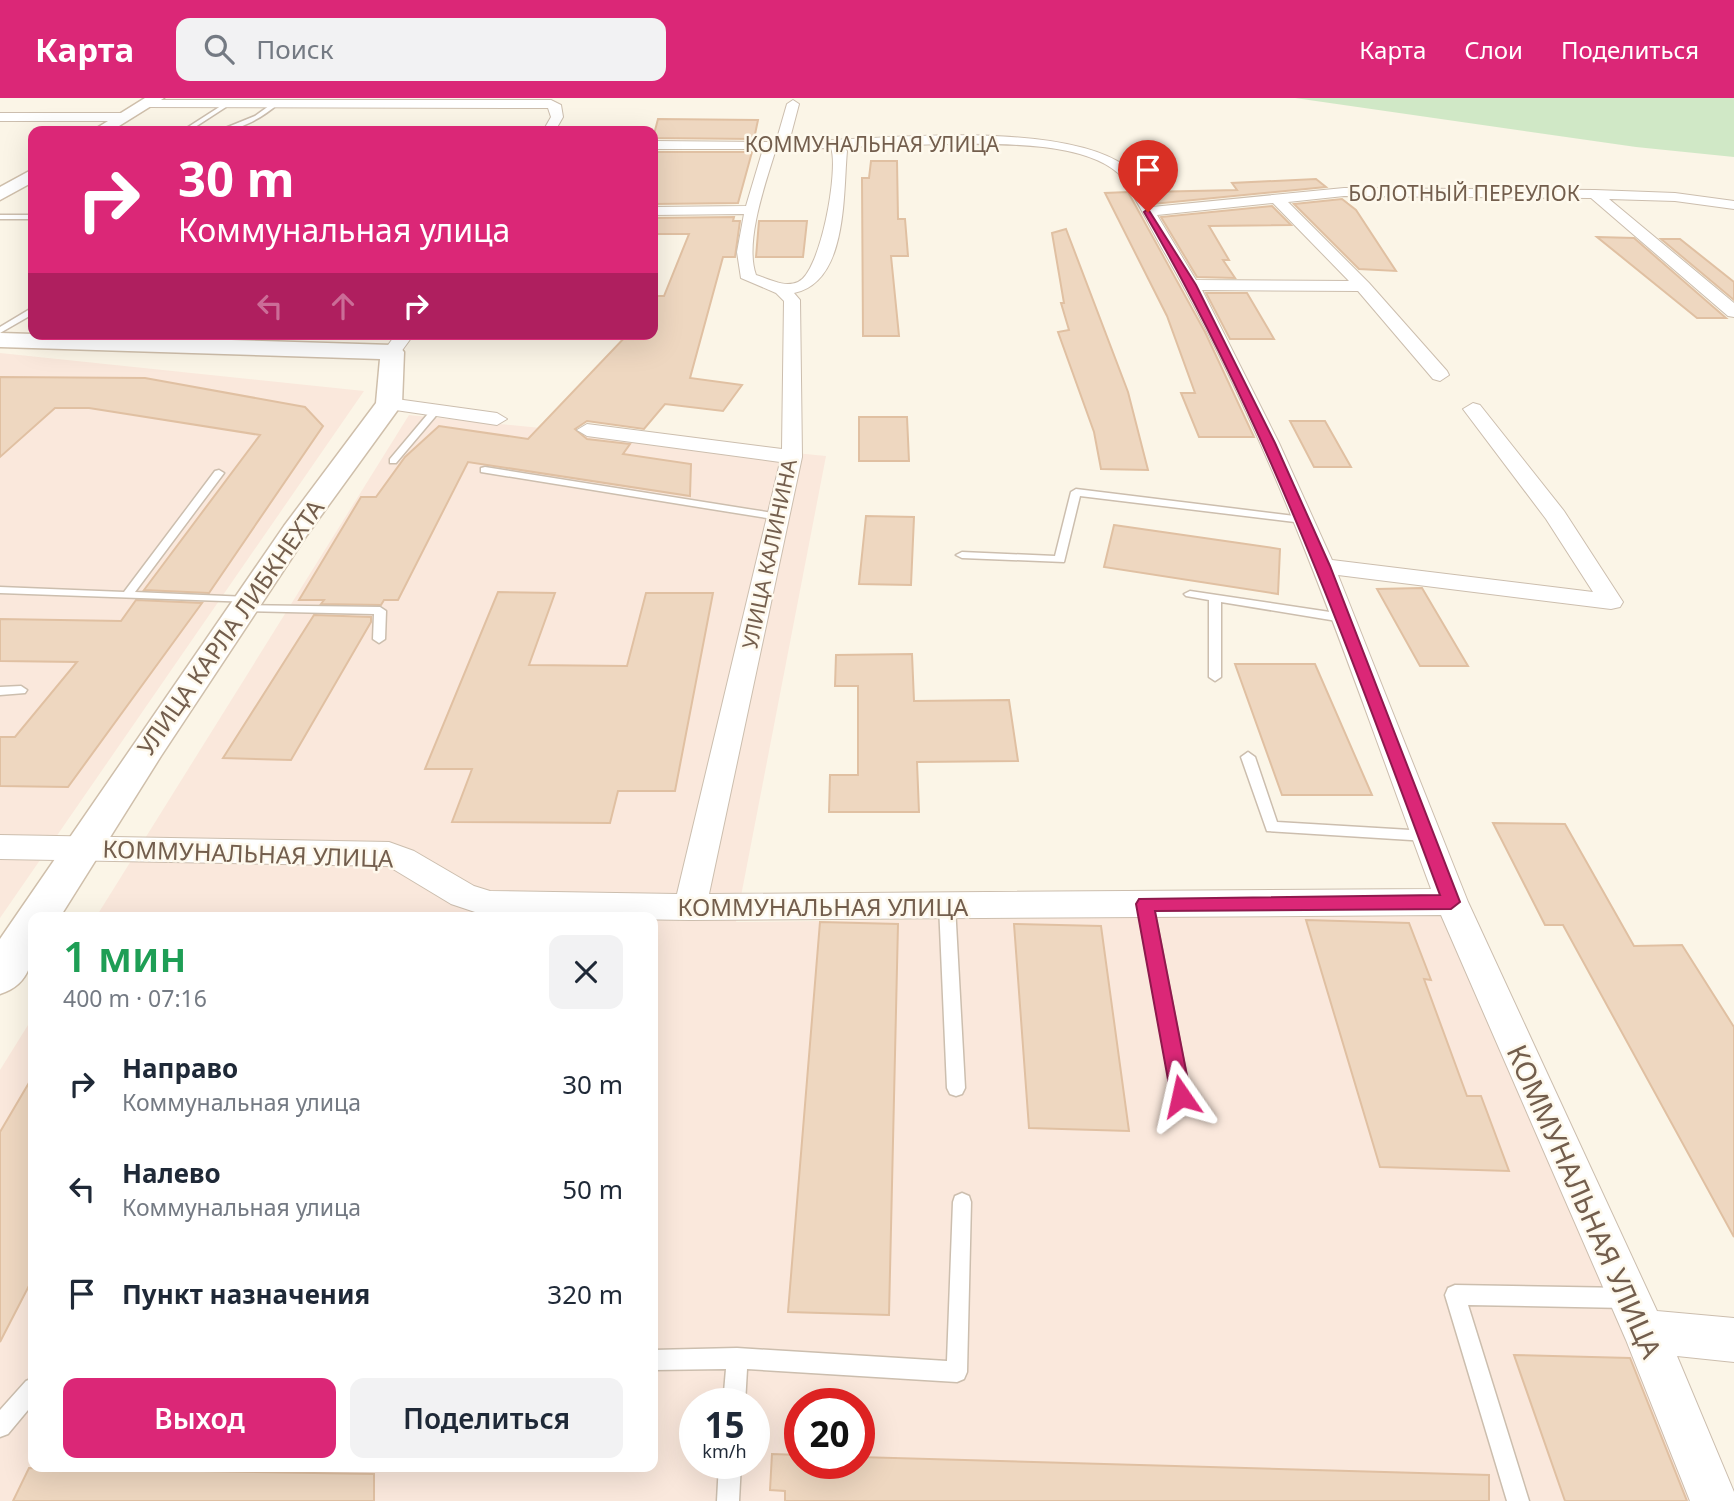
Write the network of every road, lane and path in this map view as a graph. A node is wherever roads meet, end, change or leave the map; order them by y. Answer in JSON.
{"nodes":[{"id":1,"x":151,"y":101,"type":"edge"},
{"id":2,"x":226,"y":104,"type":"junction"},
{"id":3,"x":275,"y":104,"type":"junction"},
{"id":4,"x":793,"y":104,"type":"dead end"},
{"id":5,"x":0,"y":117,"type":"edge"},
{"id":6,"x":122,"y":117,"type":"junction"},
{"id":7,"x":108,"y":126,"type":"edge"},
{"id":8,"x":193,"y":126,"type":"edge"},
{"id":9,"x":234,"y":126,"type":"edge"},
{"id":10,"x":552,"y":126,"type":"edge"},
{"id":11,"x":776,"y":144,"type":"junction"},
{"id":12,"x":835,"y":144,"type":"junction"},
{"id":13,"x":658,"y":145,"type":"edge"},
{"id":14,"x":28,"y":177,"type":"edge"},
{"id":15,"x":1595,"y":194,"type":"junction"},
{"id":16,"x":0,"y":195,"type":"edge"},
{"id":17,"x":1277,"y":199,"type":"junction"},
{"id":18,"x":1734,"y":206,"type":"edge"},
{"id":19,"x":752,"y":210,"type":"junction"},
{"id":20,"x":658,"y":211,"type":"edge"},
{"id":21,"x":1148,"y":212,"type":"junction"},
{"id":22,"x":0,"y":217,"type":"edge"},
{"id":23,"x":28,"y":217,"type":"edge"},
{"id":24,"x":1191,"y":285,"type":"junction"},
{"id":25,"x":1363,"y":286,"type":"junction"},
{"id":26,"x":782,"y":289,"type":"junction"},
{"id":27,"x":1734,"y":312,"type":"edge"},
{"id":28,"x":28,"y":314,"type":"edge"},
{"id":29,"x":0,"y":331,"type":"edge"},
{"id":30,"x":0,"y":340,"type":"edge"},
{"id":31,"x":28,"y":340,"type":"edge"},
{"id":32,"x":215,"y":340,"type":"edge"},
{"id":33,"x":399,"y":343,"type":"edge"},
{"id":34,"x":1440,"y":375,"type":"dead end"},
{"id":35,"x":389,"y":404,"type":"junction"},
{"id":36,"x":1473,"y":409,"type":"dead end"},
{"id":37,"x":435,"y":411,"type":"junction"},
{"id":38,"x":497,"y":419,"type":"dead end"},
{"id":39,"x":587,"y":430,"type":"dead end"},
{"id":40,"x":792,"y":457,"type":"junction"},
{"id":41,"x":393,"y":461,"type":"dead end"},
{"id":42,"x":485,"y":470,"type":"dead end"},
{"id":43,"x":219,"y":473,"type":"dead end"},
{"id":44,"x":779,"y":517,"type":"junction"},
{"id":45,"x":1303,"y":520,"type":"junction"},
{"id":46,"x":962,"y":555,"type":"dead end"},
{"id":47,"x":1323,"y":566,"type":"junction"},
{"id":48,"x":0,"y":590,"type":"edge"},
{"id":49,"x":1190,"y":594,"type":"dead end"},
{"id":50,"x":127,"y":595,"type":"junction"},
{"id":51,"x":1215,"y":598,"type":"junction"},
{"id":52,"x":245,"y":605,"type":"junction"},
{"id":53,"x":1343,"y":618,"type":"junction"},
{"id":54,"x":379,"y":639,"type":"dead end"},
{"id":55,"x":1215,"y":677,"type":"dead end"},
{"id":56,"x":21,"y":690,"type":"dead end"},
{"id":57,"x":0,"y":691,"type":"edge"},
{"id":58,"x":1248,"y":757,"type":"dead end"},
{"id":59,"x":1427,"y":836,"type":"junction"},
{"id":60,"x":0,"y":847,"type":"edge"},
{"id":61,"x":82,"y":848,"type":"junction"},
{"id":62,"x":1451,"y":902,"type":"junction"},
{"id":63,"x":1145,"y":904,"type":"junction"},
{"id":64,"x":947,"y":905,"type":"junction"},
{"id":65,"x":690,"y":907,"type":"junction"},
{"id":66,"x":510,"y":911,"type":"edge"},
{"id":67,"x":41,"y":912,"type":"edge"},
{"id":68,"x":28,"y":932,"type":"edge"},
{"id":69,"x":0,"y":976,"type":"edge"},
{"id":70,"x":956,"y":1088,"type":"dead end"},
{"id":71,"x":1181,"y":1096,"type":"dead end"},
{"id":72,"x":962,"y":1202,"type":"dead end"},
{"id":73,"x":1636,"y":1315,"type":"junction"},
{"id":74,"x":1734,"y":1340,"type":"edge"},
{"id":75,"x":737,"y":1358,"type":"junction"},
{"id":76,"x":658,"y":1360,"type":"edge"},
{"id":77,"x":735,"y":1388,"type":"edge"},
{"id":78,"x":28,"y":1394,"type":"edge"},
{"id":79,"x":0,"y":1426,"type":"edge"},
{"id":80,"x":729,"y":1479,"type":"edge"},
{"id":81,"x":728,"y":1501,"type":"edge"},
{"id":82,"x":1518,"y":1501,"type":"edge"},
{"id":83,"x":1714,"y":1501,"type":"edge"}],
"edges":[{"from":1,"to":2,"type":"street"},
{"from":1,"to":6,"type":"street"},
{"from":2,"to":3,"type":"street"},
{"from":2,"to":8,"type":"lane"},
{"from":3,"to":9,"type":"lane"},
{"from":3,"to":10,"type":"street"},
{"from":4,"to":11,"type":"street"},
{"from":5,"to":6,"type":"street"},
{"from":6,"to":7,"type":"street"},
{"from":11,"to":12,"type":"street","name":"КОММУНАЛЬНАЯ УЛИЦА"},
{"from":11,"to":13,"type":"street","name":"КОММУНАЛЬНАЯ УЛИЦА"},
{"from":11,"to":19,"type":"street"},
{"from":12,"to":21,"type":"street","name":"КОММУНАЛЬНАЯ УЛИЦА"},
{"from":12,"to":26,"type":"street"},
{"from":14,"to":16,"type":"street"},
{"from":15,"to":17,"type":"street","name":"БОЛОТНЫЙ ПЕРЕУЛОК"},
{"from":15,"to":18,"type":"street"},
{"from":15,"to":27,"type":"street","name":"БОЛОТНЫЙ ПЕРЕУЛОК"},
{"from":17,"to":21,"type":"street","name":"БОЛОТНЫЙ ПЕРЕУЛОК"},
{"from":17,"to":25,"type":"street"},
{"from":19,"to":20,"type":"street"},
{"from":19,"to":26,"type":"street"},
{"from":21,"to":24,"type":"street","name":"КОММУНАЛЬНАЯ УЛИЦА"},
{"from":22,"to":23,"type":"lane"},
{"from":24,"to":25,"type":"street"},
{"from":24,"to":45,"type":"street","name":"КОММУНАЛЬНАЯ УЛИЦА"},
{"from":25,"to":34,"type":"street"},
{"from":26,"to":40,"type":"street","name":"УЛИЦА КАЛИНИНА"},
{"from":28,"to":29,"type":"lane"},
{"from":30,"to":31,"type":"street"},
{"from":32,"to":33,"type":"street"},
{"from":33,"to":35,"type":"street"},
{"from":35,"to":37,"type":"street"},
{"from":35,"to":52,"type":"street","name":"УЛИЦА КАРЛА ЛИБКНЕХТА"},
{"from":36,"to":47,"type":"street"},
{"from":37,"to":38,"type":"street"},
{"from":37,"to":41,"type":"lane"},
{"from":39,"to":40,"type":"street"},
{"from":40,"to":44,"type":"street","name":"УЛИЦА КАЛИНИНА"},
{"from":42,"to":44,"type":"lane"},
{"from":43,"to":50,"type":"lane"},
{"from":44,"to":65,"type":"street","name":"УЛИЦА КАЛИНИНА"},
{"from":45,"to":46,"type":"lane"},
{"from":45,"to":47,"type":"street","name":"КОММУНАЛЬНАЯ УЛИЦА"},
{"from":47,"to":53,"type":"street","name":"КОММУНАЛЬНАЯ УЛИЦА"},
{"from":48,"to":50,"type":"lane"},
{"from":49,"to":51,"type":"lane"},
{"from":50,"to":52,"type":"lane"},
{"from":51,"to":53,"type":"lane"},
{"from":51,"to":55,"type":"lane"},
{"from":52,"to":54,"type":"lane"},
{"from":52,"to":61,"type":"street","name":"УЛИЦА КАРЛА ЛИБКНЕХТА"},
{"from":53,"to":59,"type":"street","name":"КОММУНАЛЬНАЯ УЛИЦА"},
{"from":56,"to":57,"type":"lane"},
{"from":58,"to":59,"type":"lane"},
{"from":59,"to":62,"type":"street","name":"КОММУНАЛЬНАЯ УЛИЦА"},
{"from":60,"to":61,"type":"street","name":"КОММУНАЛЬНАЯ УЛИЦА"},
{"from":61,"to":66,"type":"street","name":"КОММУНАЛЬНАЯ УЛИЦА"},
{"from":61,"to":67,"type":"street","name":"УЛИЦА КАРЛА ЛИБКНЕХТА"},
{"from":62,"to":63,"type":"street","name":"КОММУНАЛЬНАЯ УЛИЦА"},
{"from":62,"to":73,"type":"street","name":"КОММУНАЛЬНАЯ УЛИЦА"},
{"from":63,"to":64,"type":"street","name":"КОММУНАЛЬНАЯ УЛИЦА"},
{"from":63,"to":71,"type":"lane"},
{"from":64,"to":65,"type":"street","name":"КОММУНАЛЬНАЯ УЛИЦА"},
{"from":64,"to":70,"type":"lane"},
{"from":65,"to":66,"type":"street","name":"КОММУНАЛЬНАЯ УЛИЦА"},
{"from":68,"to":69,"type":"street"},
{"from":72,"to":75,"type":"lane"},
{"from":73,"to":74,"type":"street"},
{"from":73,"to":82,"type":"lane"},
{"from":73,"to":83,"type":"street","name":"КОММУНАЛЬНАЯ УЛИЦА"},
{"from":75,"to":76,"type":"lane"},
{"from":75,"to":77,"type":"lane"},
{"from":78,"to":79,"type":"lane"},
{"from":80,"to":81,"type":"lane"}]}
